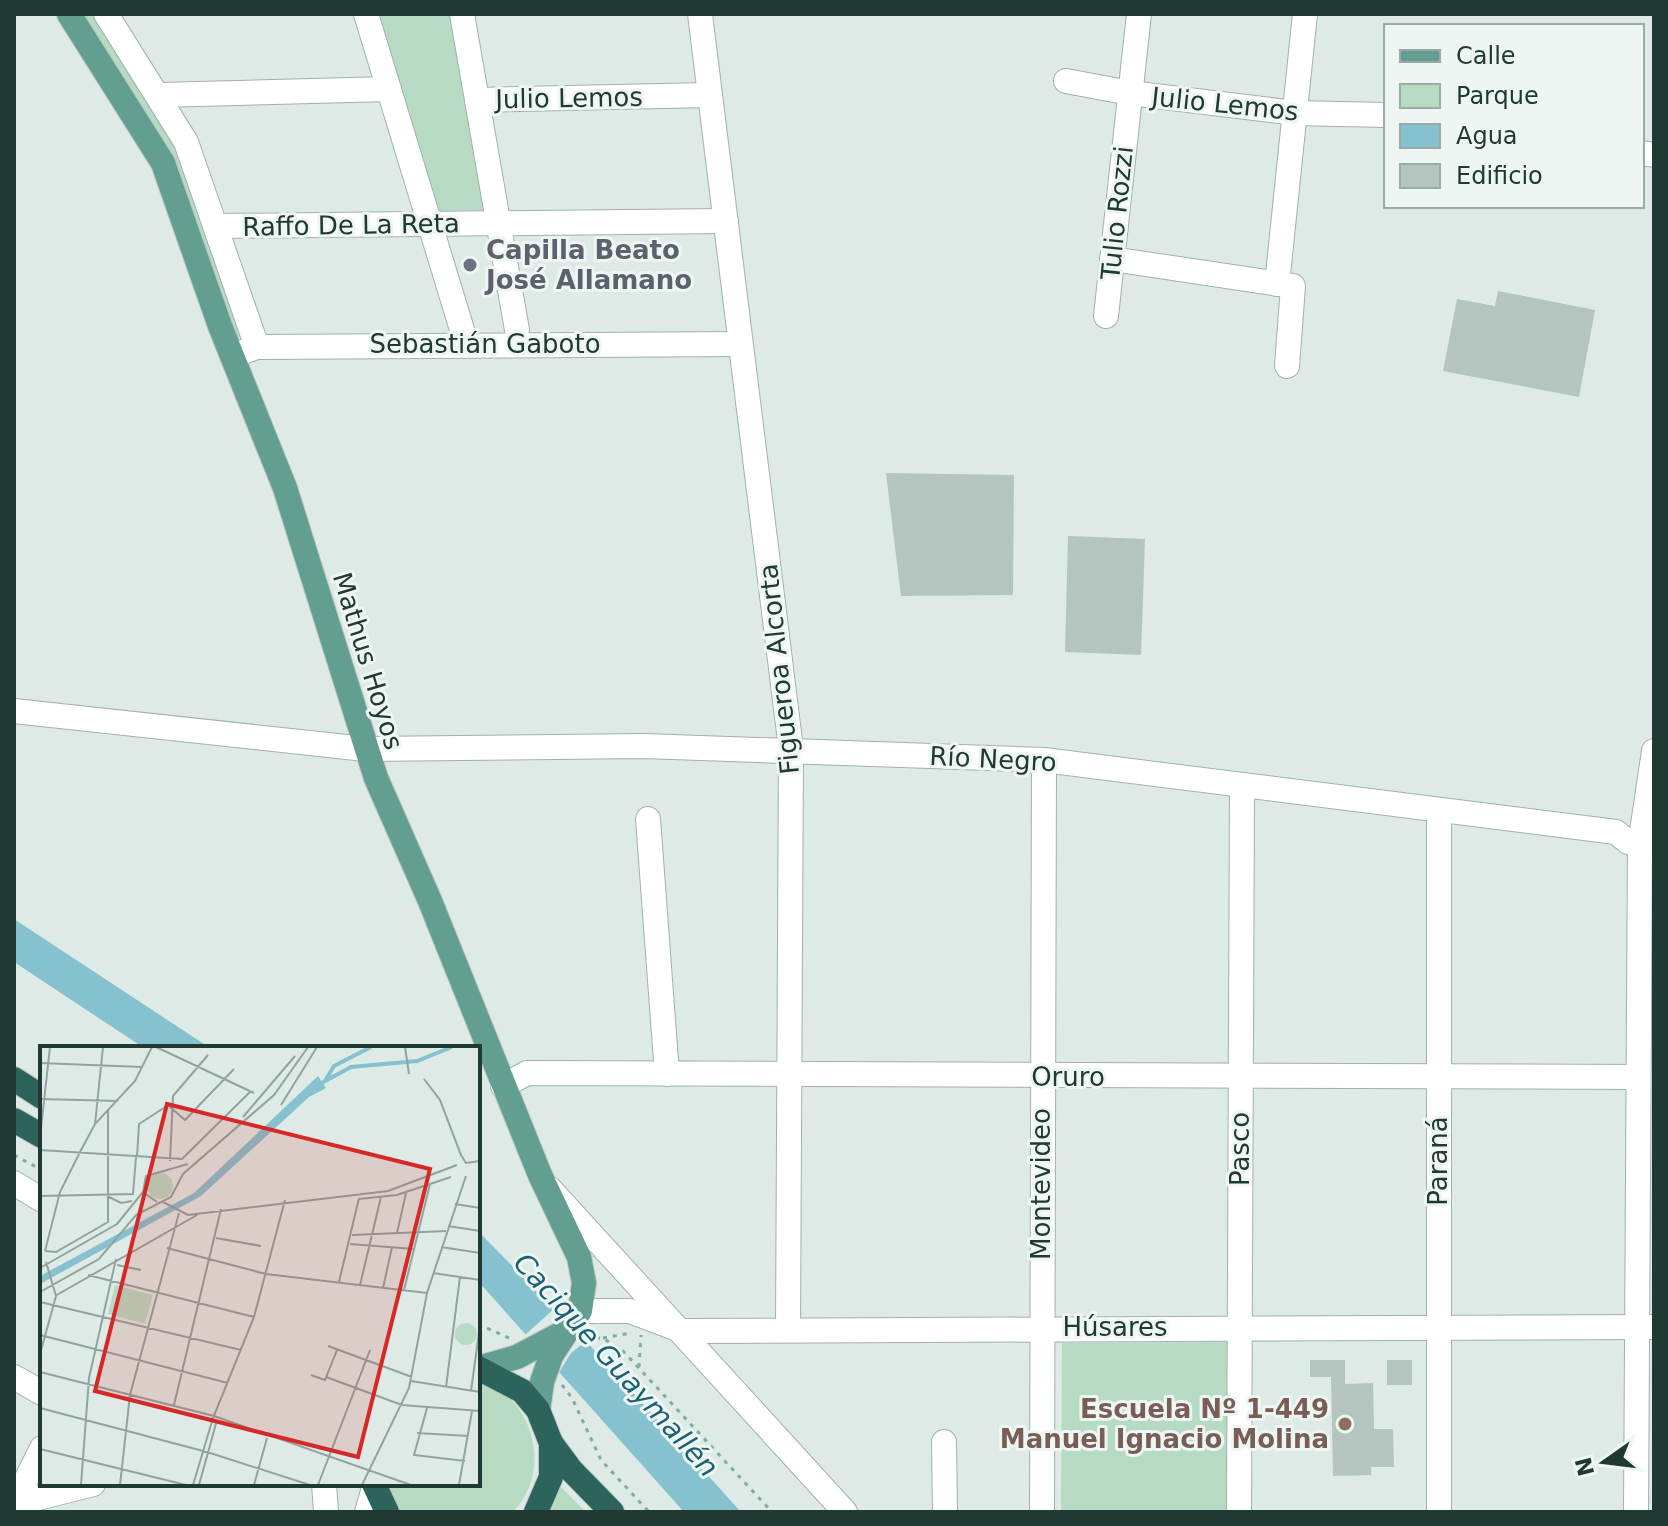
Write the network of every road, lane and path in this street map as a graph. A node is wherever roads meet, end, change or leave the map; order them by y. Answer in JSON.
{"nodes":[{"id":1,"x":69,"y":14,"type":"edge"},
{"id":2,"x":106,"y":14,"type":"edge"},
{"id":3,"x":366,"y":14,"type":"edge"},
{"id":4,"x":462,"y":14,"type":"edge"},
{"id":5,"x":700,"y":14,"type":"edge"},
{"id":6,"x":1139,"y":14,"type":"edge"},
{"id":7,"x":1305,"y":14,"type":"edge"},
{"id":8,"x":1066,"y":81,"type":"dead end"},
{"id":9,"x":389,"y":89,"type":"junction"},
{"id":10,"x":1130,"y":93,"type":"junction"},
{"id":11,"x":159,"y":95,"type":"junction"},
{"id":12,"x":709,"y":95,"type":"junction"},
{"id":13,"x":477,"y":100,"type":"junction"},
{"id":14,"x":1295,"y":113,"type":"junction"},
{"id":15,"x":1384,"y":115,"type":"edge"},
{"id":16,"x":726,"y":221,"type":"junction"},
{"id":17,"x":498,"y":223,"type":"junction"},
{"id":18,"x":427,"y":224,"type":"junction"},
{"id":19,"x":216,"y":226,"type":"junction"},
{"id":20,"x":1112,"y":259,"type":"junction"},
{"id":21,"x":1277,"y":284,"type":"junction"},
{"id":22,"x":1106,"y":316,"type":"dead end"},
{"id":23,"x":517,"y":330,"type":"dead end"},
{"id":24,"x":463,"y":333,"type":"dead end"},
{"id":25,"x":739,"y":344,"type":"junction"},
{"id":26,"x":257,"y":347,"type":"junction"},
{"id":27,"x":232,"y":356,"type":"junction"},
{"id":28,"x":1287,"y":366,"type":"dead end"},
{"id":29,"x":14,"y":711,"type":"edge"},
{"id":30,"x":365,"y":749,"type":"junction"},
{"id":31,"x":791,"y":749,"type":"junction"},
{"id":32,"x":1654,"y":751,"type":"edge"},
{"id":33,"x":1044,"y":760,"type":"junction"},
{"id":34,"x":1242,"y":787,"type":"junction"},
{"id":35,"x":1439,"y":811,"type":"junction"},
{"id":36,"x":648,"y":819,"type":"dead end"},
{"id":37,"x":1648,"y":834,"type":"edge"},
{"id":38,"x":667,"y":1074,"type":"junction"},
{"id":39,"x":788,"y":1075,"type":"junction"},
{"id":40,"x":1041,"y":1076,"type":"junction"},
{"id":41,"x":1240,"y":1077,"type":"junction"},
{"id":42,"x":1637,"y":1077,"type":"junction"},
{"id":43,"x":1438,"y":1078,"type":"junction"},
{"id":44,"x":14,"y":1079,"type":"edge"},
{"id":45,"x":503,"y":1086,"type":"junction"},
{"id":46,"x":40,"y":1096,"type":"edge"},
{"id":47,"x":14,"y":1120,"type":"edge"},
{"id":48,"x":40,"y":1135,"type":"edge"},
{"id":49,"x":14,"y":1155,"type":"edge"},
{"id":50,"x":40,"y":1169,"type":"edge"},
{"id":51,"x":14,"y":1183,"type":"edge"},
{"id":52,"x":543,"y":1183,"type":"junction"},
{"id":53,"x":40,"y":1199,"type":"edge"},
{"id":54,"x":480,"y":1325,"type":"edge"},
{"id":55,"x":575,"y":1326,"type":"junction"},
{"id":56,"x":1439,"y":1326,"type":"junction"},
{"id":57,"x":1239,"y":1327,"type":"junction"},
{"id":58,"x":1646,"y":1327,"type":"edge"},
{"id":59,"x":1042,"y":1328,"type":"junction"},
{"id":60,"x":788,"y":1329,"type":"junction"},
{"id":61,"x":643,"y":1330,"type":"dead end"},
{"id":62,"x":683,"y":1331,"type":"junction"},
{"id":63,"x":540,"y":1357,"type":"junction"},
{"id":64,"x":639,"y":1367,"type":"junction"},
{"id":65,"x":480,"y":1368,"type":"edge"},
{"id":66,"x":480,"y":1369,"type":"edge"},
{"id":67,"x":14,"y":1377,"type":"edge"},
{"id":68,"x":40,"y":1392,"type":"edge"},
{"id":69,"x":538,"y":1410,"type":"junction"},
{"id":70,"x":944,"y":1442,"type":"dead end"},
{"id":71,"x":551,"y":1443,"type":"junction"},
{"id":72,"x":40,"y":1452,"type":"edge"},
{"id":73,"x":85,"y":1486,"type":"edge"},
{"id":74,"x":324,"y":1486,"type":"edge"},
{"id":75,"x":374,"y":1486,"type":"edge"},
{"id":76,"x":14,"y":1504,"type":"edge"},
{"id":77,"x":326,"y":1512,"type":"edge"},
{"id":78,"x":367,"y":1512,"type":"edge"},
{"id":79,"x":387,"y":1512,"type":"edge"},
{"id":80,"x":536,"y":1512,"type":"edge"},
{"id":81,"x":612,"y":1512,"type":"edge"},
{"id":82,"x":649,"y":1512,"type":"edge"},
{"id":83,"x":772,"y":1512,"type":"edge"},
{"id":84,"x":845,"y":1512,"type":"edge"},
{"id":85,"x":945,"y":1512,"type":"edge"},
{"id":86,"x":1042,"y":1512,"type":"edge"},
{"id":87,"x":1239,"y":1512,"type":"edge"},
{"id":88,"x":1439,"y":1512,"type":"edge"},
{"id":89,"x":1636,"y":1512,"type":"edge"}],
"edges":[{"from":1,"to":27,"type":"main road","name":"Mathus Hoyos"},
{"from":2,"to":11,"type":"street"},
{"from":3,"to":9,"type":"street"},
{"from":4,"to":13,"type":"street"},
{"from":5,"to":12,"type":"street","name":"Figueroa Alcorta"},
{"from":6,"to":10,"type":"street","name":"Tulio Rozzi"},
{"from":7,"to":14,"type":"street"},
{"from":8,"to":10,"type":"street","name":"Julio Lemos"},
{"from":9,"to":11,"type":"street"},
{"from":9,"to":18,"type":"street"},
{"from":10,"to":14,"type":"street","name":"Julio Lemos"},
{"from":10,"to":20,"type":"street","name":"Tulio Rozzi"},
{"from":11,"to":19,"type":"street"},
{"from":12,"to":13,"type":"street","name":"Julio Lemos"},
{"from":12,"to":16,"type":"street","name":"Figueroa Alcorta"},
{"from":13,"to":17,"type":"street"},
{"from":14,"to":15,"type":"street","name":"Julio Lemos"},
{"from":14,"to":21,"type":"street"},
{"from":16,"to":17,"type":"street","name":"Raffo De La Reta"},
{"from":16,"to":25,"type":"street","name":"Figueroa Alcorta"},
{"from":17,"to":18,"type":"street","name":"Raffo De La Reta"},
{"from":17,"to":23,"type":"street"},
{"from":18,"to":19,"type":"street","name":"Raffo De La Reta"},
{"from":18,"to":24,"type":"street"},
{"from":19,"to":26,"type":"street"},
{"from":20,"to":21,"type":"street"},
{"from":20,"to":22,"type":"street","name":"Tulio Rozzi"},
{"from":21,"to":28,"type":"street"},
{"from":25,"to":26,"type":"street","name":"Sebastián Gaboto"},
{"from":25,"to":31,"type":"street","name":"Figueroa Alcorta"},
{"from":26,"to":27,"type":"street","name":"Sebastián Gaboto"},
{"from":27,"to":30,"type":"main road","name":"Mathus Hoyos"},
{"from":29,"to":30,"type":"street","name":"Río Negro"},
{"from":30,"to":31,"type":"street","name":"Río Negro"},
{"from":30,"to":45,"type":"main road","name":"Mathus Hoyos"},
{"from":31,"to":33,"type":"street","name":"Río Negro"},
{"from":31,"to":39,"type":"street","name":"Figueroa Alcorta"},
{"from":32,"to":37,"type":"street"},
{"from":33,"to":34,"type":"street","name":"Río Negro"},
{"from":33,"to":40,"type":"street","name":"Montevideo"},
{"from":34,"to":35,"type":"street","name":"Río Negro"},
{"from":34,"to":41,"type":"street","name":"Pasco"},
{"from":35,"to":37,"type":"street","name":"Río Negro"},
{"from":35,"to":43,"type":"street","name":"Paraná"},
{"from":36,"to":38,"type":"street"},
{"from":37,"to":42,"type":"street"},
{"from":38,"to":39,"type":"street","name":"Oruro"},
{"from":38,"to":45,"type":"street","name":"Oruro"},
{"from":39,"to":40,"type":"street","name":"Oruro"},
{"from":39,"to":60,"type":"street","name":"Figueroa Alcorta"},
{"from":40,"to":41,"type":"street","name":"Oruro"},
{"from":40,"to":59,"type":"street","name":"Montevideo"},
{"from":41,"to":43,"type":"street","name":"Oruro"},
{"from":41,"to":57,"type":"street","name":"Pasco"},
{"from":42,"to":43,"type":"street","name":"Oruro"},
{"from":42,"to":58,"type":"street"},
{"from":43,"to":56,"type":"street","name":"Paraná"},
{"from":44,"to":46,"type":"highway"},
{"from":45,"to":52,"type":"main road","name":"Mathus Hoyos"},
{"from":47,"to":48,"type":"highway"},
{"from":49,"to":50,"type":"path"},
{"from":51,"to":53,"type":"street"},
{"from":52,"to":55,"type":"main road","name":"Mathus Hoyos"},
{"from":52,"to":62,"type":"street"},
{"from":54,"to":63,"type":"path"},
{"from":55,"to":62,"type":"street","name":"Húsares"},
{"from":55,"to":63,"type":"main road","name":"Mathus Hoyos"},
{"from":55,"to":64,"type":"path"},
{"from":56,"to":57,"type":"street","name":"Húsares"},
{"from":56,"to":58,"type":"street","name":"Húsares"},
{"from":56,"to":88,"type":"street","name":"Paraná"},
{"from":57,"to":59,"type":"street","name":"Húsares"},
{"from":57,"to":87,"type":"street","name":"Pasco"},
{"from":58,"to":89,"type":"street"},
{"from":59,"to":60,"type":"street","name":"Húsares"},
{"from":59,"to":86,"type":"street","name":"Montevideo"},
{"from":60,"to":62,"type":"street","name":"Húsares"},
{"from":61,"to":64,"type":"path"},
{"from":62,"to":84,"type":"street"},
{"from":63,"to":65,"type":"main road"},
{"from":63,"to":69,"type":"main road","name":"Mathus Hoyos"},
{"from":63,"to":82,"type":"path"},
{"from":64,"to":83,"type":"path"},
{"from":66,"to":69,"type":"highway"},
{"from":67,"to":68,"type":"street"},
{"from":69,"to":71,"type":"highway"},
{"from":70,"to":85,"type":"street"},
{"from":71,"to":80,"type":"highway"},
{"from":71,"to":81,"type":"highway"},
{"from":72,"to":76,"type":"street"},
{"from":73,"to":76,"type":"street"},
{"from":74,"to":77,"type":"street"},
{"from":75,"to":78,"type":"street"},
{"from":75,"to":79,"type":"highway"}]}
